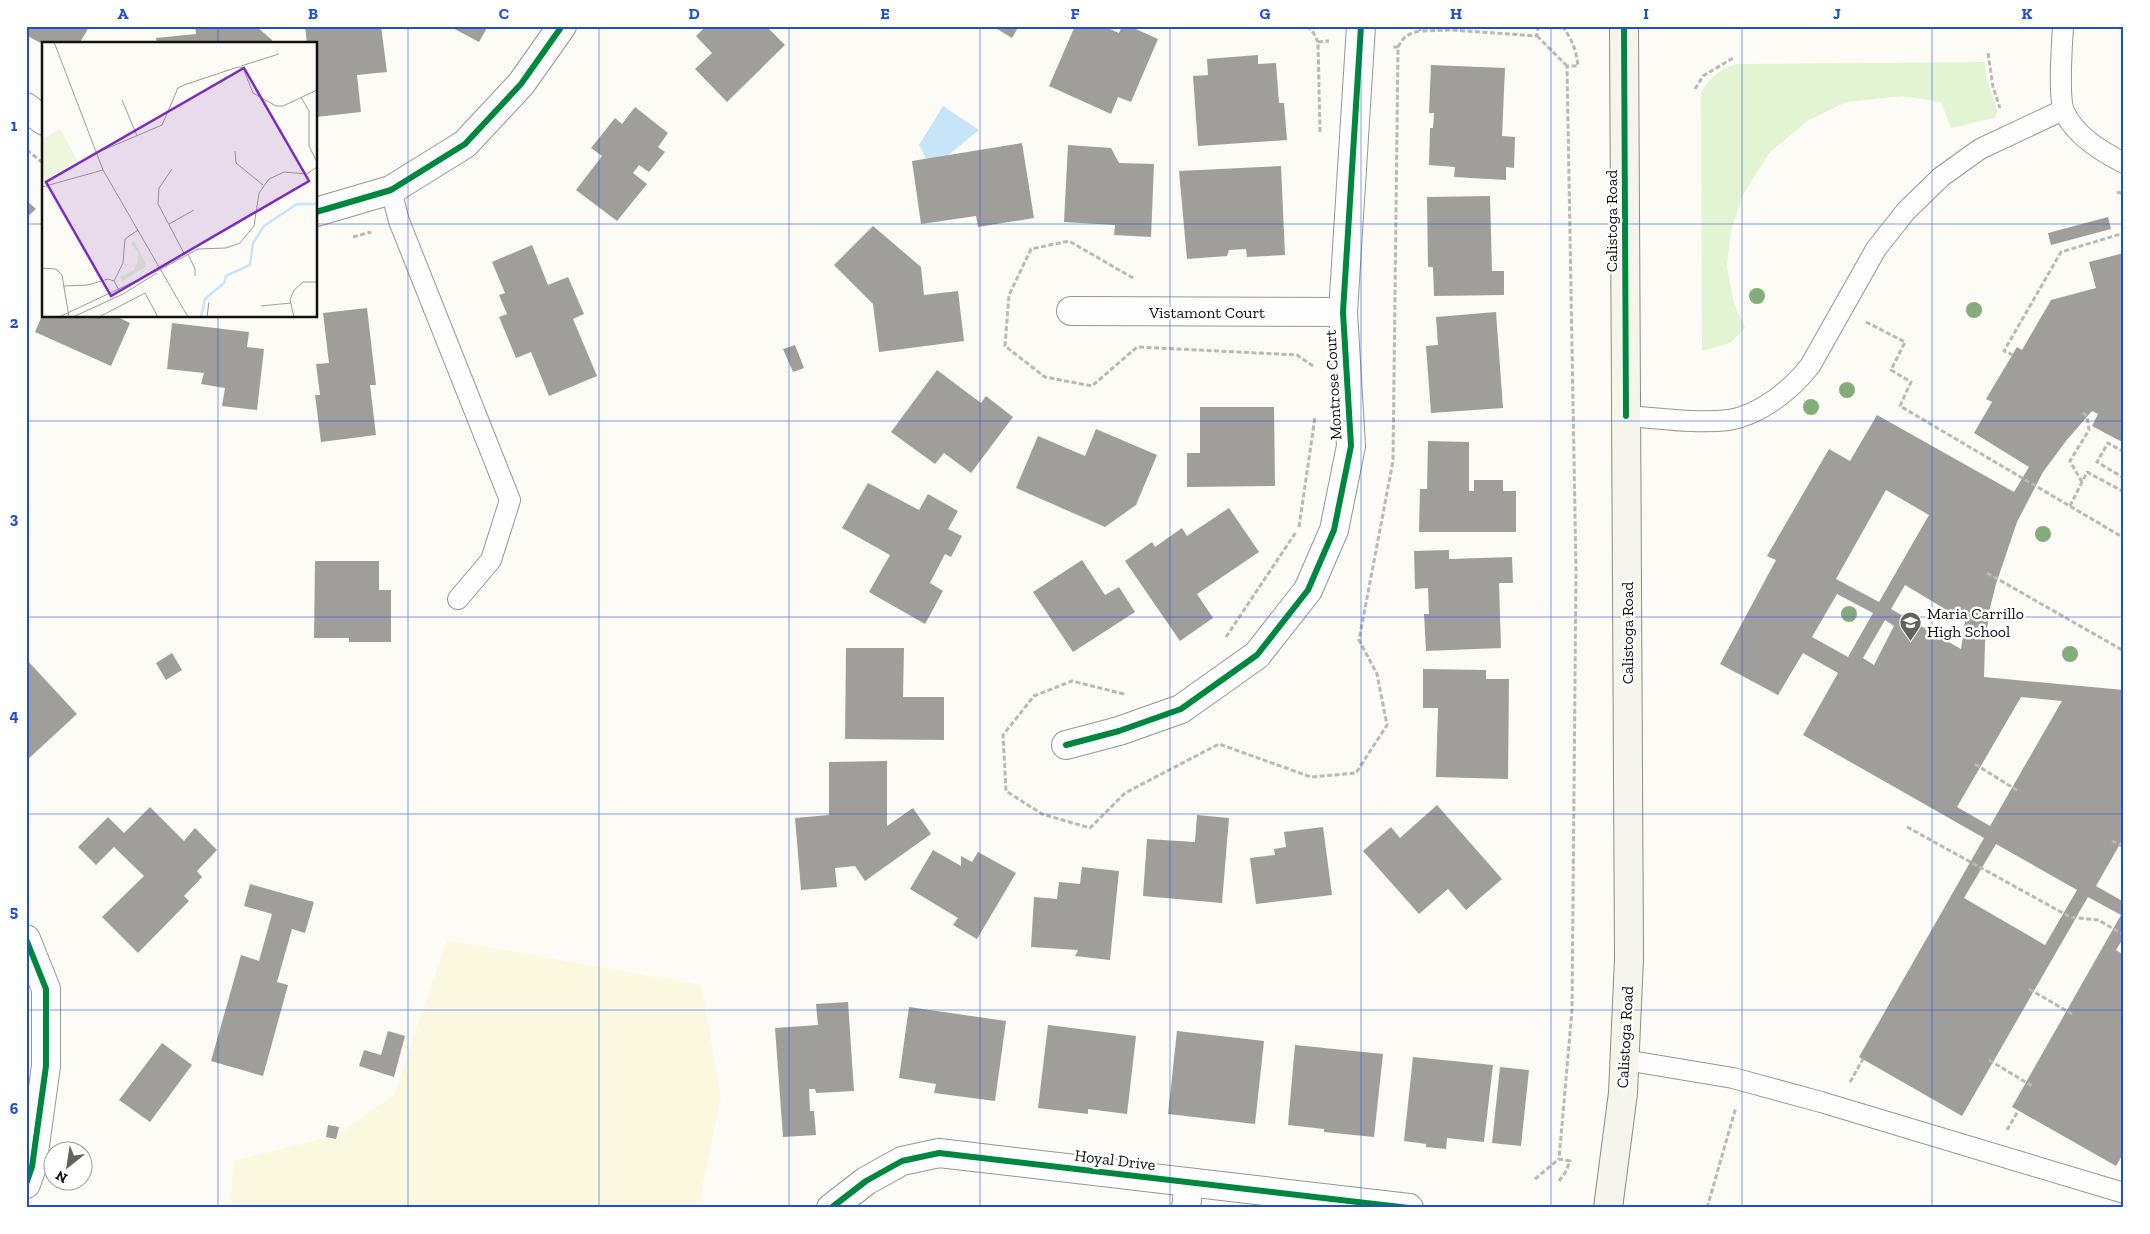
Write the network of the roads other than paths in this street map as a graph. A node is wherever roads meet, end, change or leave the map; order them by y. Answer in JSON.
{"nodes":[{"id":1,"x":562,"y":26,"type":"edge"},
{"id":2,"x":1361,"y":26,"type":"edge"},
{"id":3,"x":1624,"y":26,"type":"edge"},
{"id":4,"x":2063,"y":26,"type":"edge"},
{"id":5,"x":26,"y":107,"type":"edge"},
{"id":6,"x":2064,"y":110,"type":"junction"},
{"id":7,"x":42,"y":119,"type":"edge"},
{"id":8,"x":2124,"y":163,"type":"edge"},
{"id":9,"x":391,"y":190,"type":"junction"},
{"id":10,"x":318,"y":211,"type":"edge"},
{"id":11,"x":1071,"y":311,"type":"dead end"},
{"id":12,"x":1343,"y":312,"type":"junction"},
{"id":13,"x":1626,"y":416,"type":"junction"},
{"id":14,"x":458,"y":599,"type":"dead end"},
{"id":15,"x":1066,"y":745,"type":"dead end"},
{"id":16,"x":26,"y":938,"type":"edge"},
{"id":17,"x":1625,"y":1060,"type":"junction"},
{"id":18,"x":26,"y":1184,"type":"edge"},
{"id":19,"x":2124,"y":1193,"type":"edge"},
{"id":20,"x":1188,"y":1195,"type":"edge"},
{"id":21,"x":831,"y":1208,"type":"edge"},
{"id":22,"x":1409,"y":1208,"type":"edge"},
{"id":23,"x":1608,"y":1208,"type":"edge"}],
"edges":[{"from":1,"to":9,"type":"street"},
{"from":2,"to":12,"type":"street","name":"Montrose Court"},
{"from":3,"to":13,"type":"main road","name":"Calistoga Road"},
{"from":4,"to":6,"type":"lane"},
{"from":5,"to":7,"type":"street"},
{"from":6,"to":8,"type":"lane"},
{"from":6,"to":13,"type":"lane"},
{"from":9,"to":10,"type":"street"},
{"from":9,"to":14,"type":"lane"},
{"from":11,"to":12,"type":"street","name":"Vistamont Court"},
{"from":12,"to":15,"type":"street","name":"Montrose Court"},
{"from":13,"to":17,"type":"main road","name":"Calistoga Road"},
{"from":16,"to":18,"type":"street"},
{"from":17,"to":19,"type":"lane"},
{"from":17,"to":23,"type":"main road","name":"Calistoga Road"},
{"from":20,"to":21,"type":"street","name":"Hoyal Drive"},
{"from":20,"to":22,"type":"street","name":"Hoyal Drive"}]}
